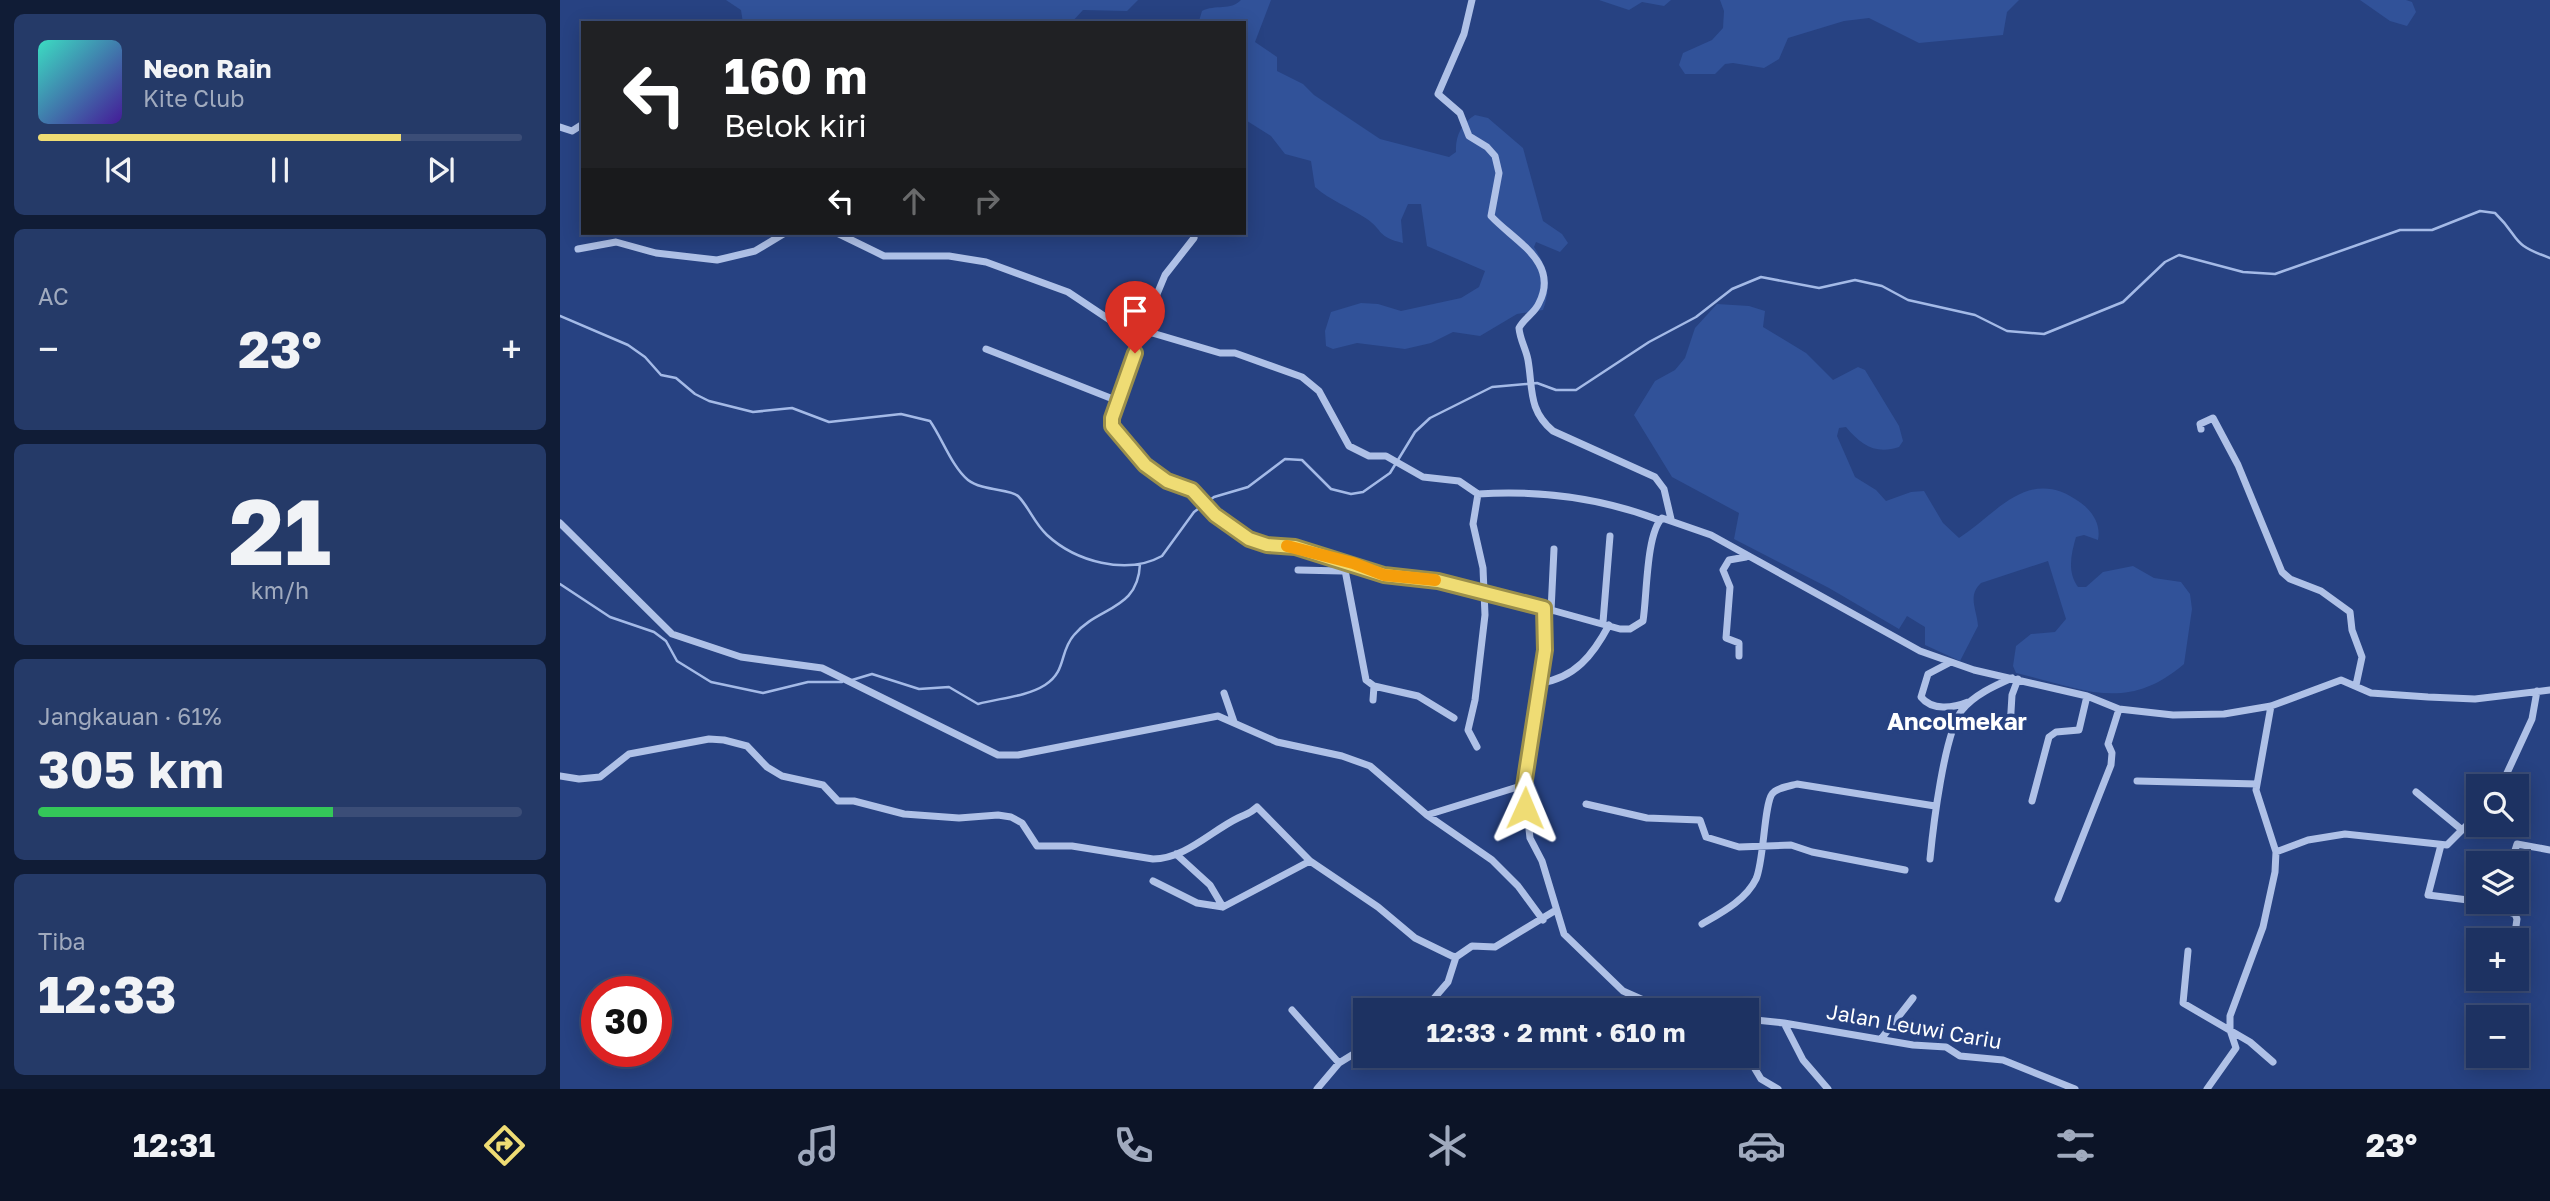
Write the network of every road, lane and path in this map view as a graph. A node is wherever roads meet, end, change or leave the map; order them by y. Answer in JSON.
{"nodes":[{"id":1,"x":1472,"y":0,"type":"edge"},
{"id":2,"x":581,"y":125,"type":"edge"},
{"id":3,"x":560,"y":127,"type":"edge"},
{"id":4,"x":782,"y":235,"type":"edge"},
{"id":5,"x":841,"y":235,"type":"edge"},
{"id":6,"x":1194,"y":238,"type":"dead end"},
{"id":7,"x":578,"y":249,"type":"dead end"},
{"id":8,"x":1142,"y":330,"type":"junction"},
{"id":9,"x":986,"y":349,"type":"dead end"},
{"id":10,"x":1118,"y":401,"type":"junction"},
{"id":11,"x":2201,"y":429,"type":"dead end"},
{"id":12,"x":1478,"y":495,"type":"junction"},
{"id":13,"x":1671,"y":519,"type":"junction"},
{"id":14,"x":1660,"y":520,"type":"junction"},
{"id":15,"x":560,"y":523,"type":"edge"},
{"id":16,"x":1610,"y":537,"type":"dead end"},
{"id":17,"x":1554,"y":549,"type":"dead end"},
{"id":18,"x":1746,"y":557,"type":"junction"},
{"id":19,"x":1353,"y":563,"type":"junction"},
{"id":20,"x":1298,"y":570,"type":"dead end"},
{"id":21,"x":1345,"y":570,"type":"junction"},
{"id":22,"x":1484,"y":592,"type":"junction"},
{"id":23,"x":1547,"y":609,"type":"junction"},
{"id":24,"x":1606,"y":623,"type":"junction"},
{"id":25,"x":1739,"y":656,"type":"dead end"},
{"id":26,"x":1950,"y":662,"type":"junction"},
{"id":27,"x":2015,"y":678,"type":"junction"},
{"id":28,"x":1540,"y":683,"type":"junction"},
{"id":29,"x":2356,"y":685,"type":"junction"},
{"id":30,"x":1374,"y":686,"type":"junction"},
{"id":31,"x":2550,"y":690,"type":"edge"},
{"id":32,"x":2537,"y":691,"type":"junction"},
{"id":33,"x":1224,"y":693,"type":"dead end"},
{"id":34,"x":2087,"y":696,"type":"junction"},
{"id":35,"x":1373,"y":700,"type":"dead end"},
{"id":36,"x":1971,"y":701,"type":"junction"},
{"id":37,"x":2270,"y":706,"type":"junction"},
{"id":38,"x":2119,"y":709,"type":"junction"},
{"id":39,"x":1454,"y":718,"type":"dead end"},
{"id":40,"x":1234,"y":723,"type":"junction"},
{"id":41,"x":2010,"y":727,"type":"dead end"},
{"id":42,"x":1477,"y":747,"type":"dead end"},
{"id":43,"x":2507,"y":774,"type":"edge"},
{"id":44,"x":560,"y":776,"type":"edge"},
{"id":45,"x":2137,"y":781,"type":"dead end"},
{"id":46,"x":2257,"y":784,"type":"junction"},
{"id":47,"x":1524,"y":786,"type":"junction"},
{"id":48,"x":2416,"y":792,"type":"dead end"},
{"id":49,"x":2032,"y":800,"type":"dead end"},
{"id":50,"x":1586,"y":804,"type":"dead end"},
{"id":51,"x":1935,"y":806,"type":"junction"},
{"id":52,"x":1427,"y":815,"type":"junction"},
{"id":53,"x":2466,"y":825,"type":"edge"},
{"id":54,"x":2461,"y":829,"type":"junction"},
{"id":55,"x":1765,"y":845,"type":"junction"},
{"id":56,"x":2441,"y":845,"type":"junction"},
{"id":57,"x":2550,"y":850,"type":"edge"},
{"id":58,"x":2515,"y":851,"type":"edge"},
{"id":59,"x":2276,"y":852,"type":"junction"},
{"id":60,"x":1176,"y":854,"type":"junction"},
{"id":61,"x":1930,"y":859,"type":"dead end"},
{"id":62,"x":1310,"y":861,"type":"junction"},
{"id":63,"x":1905,"y":870,"type":"dead end"},
{"id":64,"x":1153,"y":881,"type":"dead end"},
{"id":65,"x":2058,"y":898,"type":"dead end"},
{"id":66,"x":2466,"y":900,"type":"edge"},
{"id":67,"x":1223,"y":907,"type":"junction"},
{"id":68,"x":1556,"y":910,"type":"junction"},
{"id":69,"x":1543,"y":920,"type":"junction"},
{"id":70,"x":1702,"y":924,"type":"dead end"},
{"id":71,"x":2188,"y":951,"type":"dead end"},
{"id":72,"x":1456,"y":957,"type":"junction"},
{"id":73,"x":1434,"y":998,"type":"edge"},
{"id":74,"x":1639,"y":998,"type":"edge"},
{"id":75,"x":1913,"y":998,"type":"dead end"},
{"id":76,"x":1292,"y":1010,"type":"dead end"},
{"id":77,"x":1759,"y":1020,"type":"edge"},
{"id":78,"x":1784,"y":1023,"type":"junction"},
{"id":79,"x":2230,"y":1030,"type":"junction"},
{"id":80,"x":1881,"y":1039,"type":"junction"},
{"id":81,"x":1353,"y":1054,"type":"edge"},
{"id":82,"x":2273,"y":1062,"type":"dead end"},
{"id":83,"x":1339,"y":1063,"type":"junction"},
{"id":84,"x":1754,"y":1068,"type":"edge"},
{"id":85,"x":1317,"y":1089,"type":"edge"},
{"id":86,"x":1778,"y":1089,"type":"edge"},
{"id":87,"x":1828,"y":1089,"type":"edge"},
{"id":88,"x":2075,"y":1089,"type":"edge"},
{"id":89,"x":2207,"y":1089,"type":"edge"}],
"edges":[{"from":1,"to":13,"type":"street"},
{"from":2,"to":3,"type":"street"},
{"from":4,"to":7,"type":"street"},
{"from":5,"to":8,"type":"street"},
{"from":6,"to":8,"type":"street"},
{"from":8,"to":10,"type":"street"},
{"from":8,"to":12,"type":"street"},
{"from":9,"to":10,"type":"street"},
{"from":10,"to":19,"type":"street"},
{"from":11,"to":29,"type":"street"},
{"from":12,"to":14,"type":"street"},
{"from":12,"to":22,"type":"street"},
{"from":13,"to":14,"type":"street"},
{"from":13,"to":18,"type":"street"},
{"from":14,"to":24,"type":"street"},
{"from":15,"to":40,"type":"street"},
{"from":16,"to":24,"type":"street"},
{"from":17,"to":23,"type":"street"},
{"from":18,"to":25,"type":"street"},
{"from":18,"to":26,"type":"street"},
{"from":19,"to":21,"type":"street"},
{"from":19,"to":22,"type":"street"},
{"from":20,"to":21,"type":"street"},
{"from":21,"to":30,"type":"street"},
{"from":22,"to":23,"type":"street"},
{"from":22,"to":42,"type":"street"},
{"from":23,"to":24,"type":"street"},
{"from":23,"to":28,"type":"street"},
{"from":24,"to":28,"type":"street"},
{"from":26,"to":27,"type":"street"},
{"from":26,"to":36,"type":"street"},
{"from":27,"to":34,"type":"street"},
{"from":27,"to":36,"type":"street"},
{"from":27,"to":41,"type":"street"},
{"from":28,"to":47,"type":"street"},
{"from":29,"to":32,"type":"street"},
{"from":29,"to":37,"type":"street"},
{"from":30,"to":35,"type":"street"},
{"from":30,"to":39,"type":"street"},
{"from":31,"to":32,"type":"street"},
{"from":32,"to":43,"type":"street"},
{"from":33,"to":40,"type":"street"},
{"from":34,"to":38,"type":"street"},
{"from":34,"to":49,"type":"street"},
{"from":36,"to":51,"type":"street"},
{"from":37,"to":38,"type":"street"},
{"from":37,"to":46,"type":"street"},
{"from":38,"to":65,"type":"street"},
{"from":40,"to":52,"type":"street"},
{"from":44,"to":60,"type":"street"},
{"from":45,"to":46,"type":"street"},
{"from":46,"to":59,"type":"street"},
{"from":47,"to":52,"type":"street"},
{"from":47,"to":68,"type":"street"},
{"from":48,"to":54,"type":"street"},
{"from":50,"to":55,"type":"street"},
{"from":51,"to":55,"type":"street"},
{"from":51,"to":61,"type":"street"},
{"from":52,"to":69,"type":"street"},
{"from":53,"to":54,"type":"street"},
{"from":54,"to":56,"type":"street"},
{"from":55,"to":63,"type":"street"},
{"from":55,"to":70,"type":"street"},
{"from":56,"to":59,"type":"street"},
{"from":56,"to":66,"type":"street"},
{"from":57,"to":58,"type":"street"},
{"from":59,"to":79,"type":"street"},
{"from":60,"to":62,"type":"street"},
{"from":60,"to":67,"type":"street"},
{"from":62,"to":67,"type":"street"},
{"from":62,"to":72,"type":"street"},
{"from":64,"to":67,"type":"street"},
{"from":68,"to":69,"type":"street"},
{"from":68,"to":74,"type":"street"},
{"from":69,"to":72,"type":"street"},
{"from":71,"to":79,"type":"street"},
{"from":72,"to":73,"type":"street"},
{"from":75,"to":80,"type":"street"},
{"from":76,"to":83,"type":"street"},
{"from":77,"to":78,"type":"street","name":"Jalan Leuwi Cariu"},
{"from":78,"to":80,"type":"street","name":"Jalan Leuwi Cariu"},
{"from":78,"to":87,"type":"street"},
{"from":79,"to":82,"type":"street"},
{"from":79,"to":89,"type":"street"},
{"from":80,"to":88,"type":"street","name":"Jalan Leuwi Cariu"},
{"from":81,"to":83,"type":"street"},
{"from":83,"to":85,"type":"street"},
{"from":84,"to":86,"type":"street"}]}
